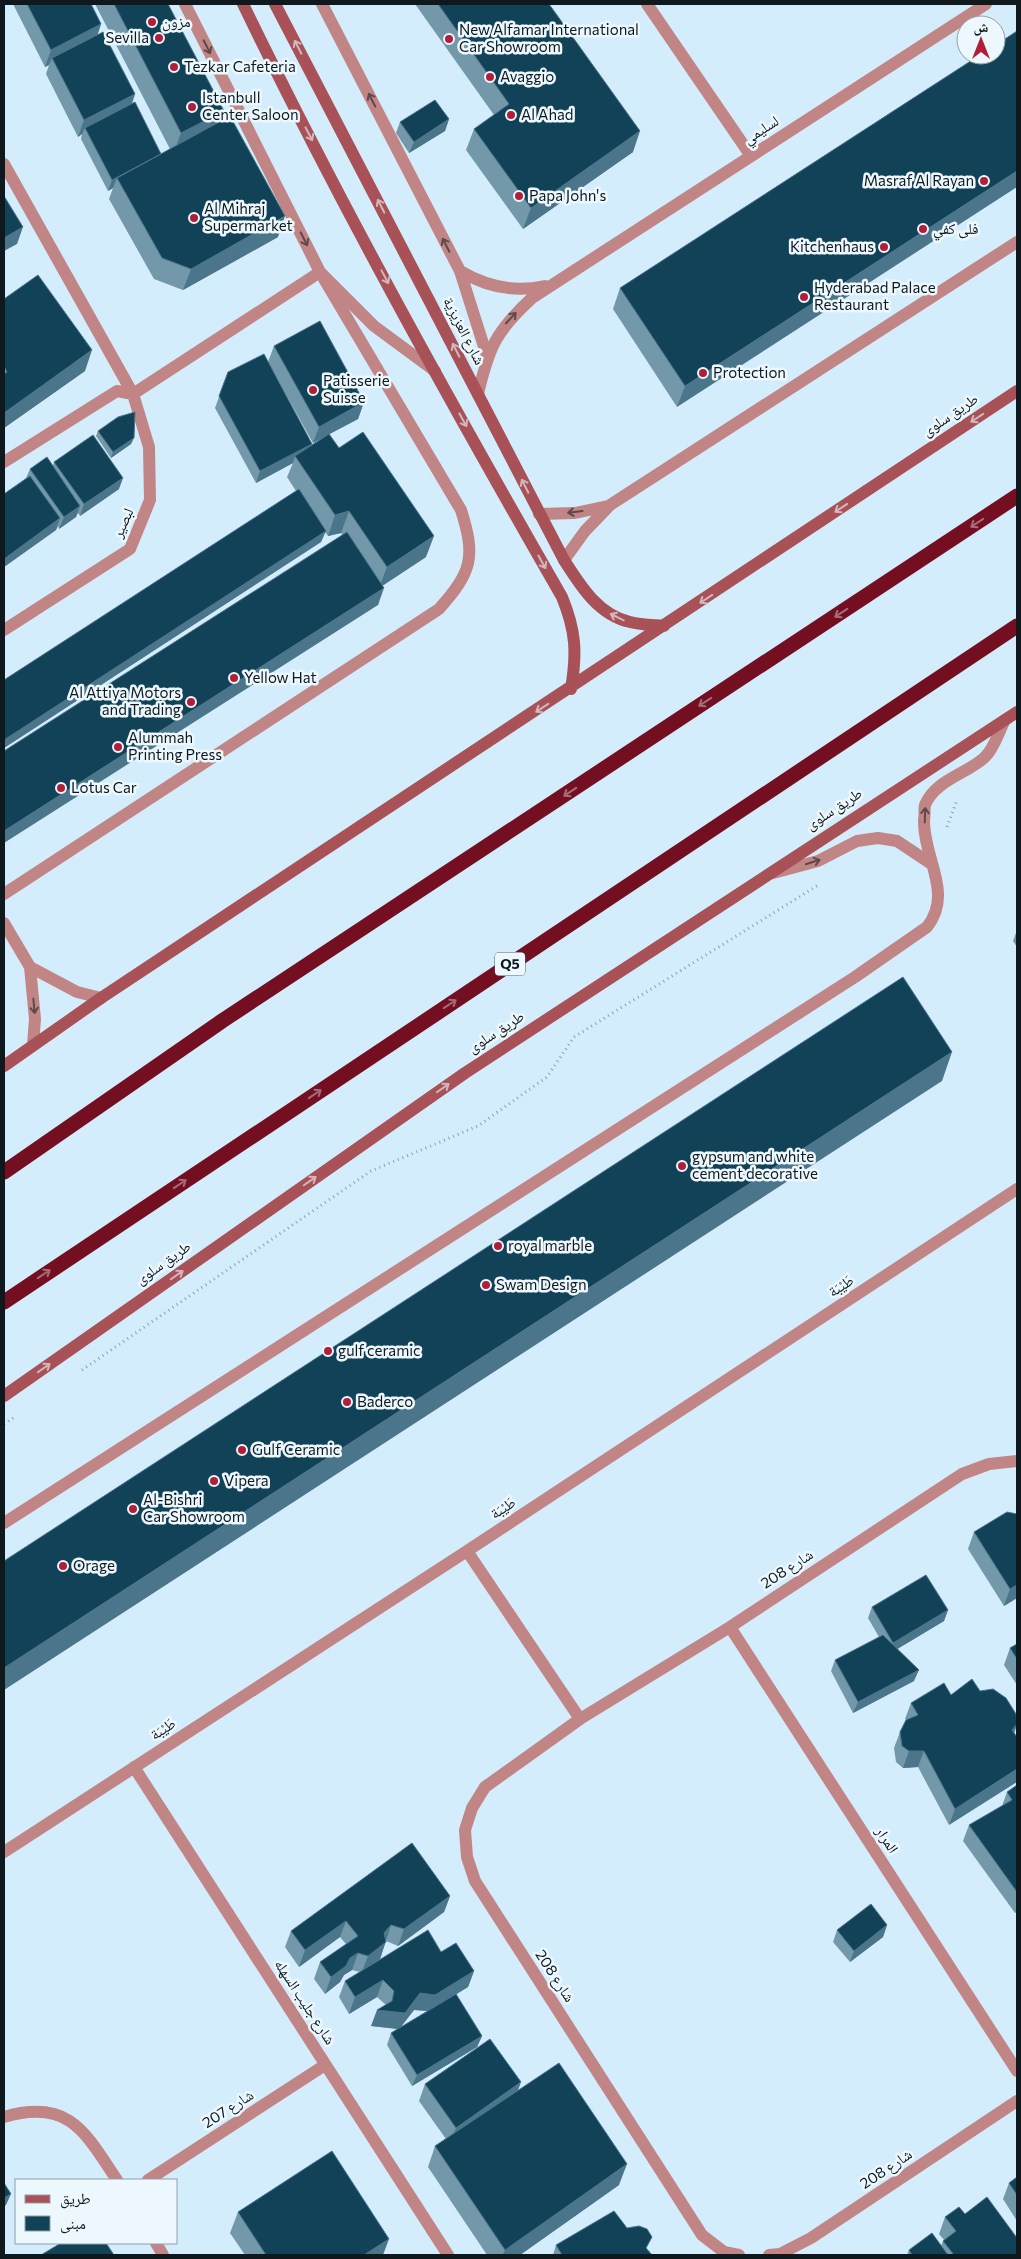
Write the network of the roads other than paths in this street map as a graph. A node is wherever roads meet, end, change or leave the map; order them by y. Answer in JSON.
{"nodes":[{"id":1,"x":185,"y":4,"type":"edge"},
{"id":2,"x":243,"y":4,"type":"edge"},
{"id":3,"x":275,"y":4,"type":"edge"},
{"id":4,"x":322,"y":4,"type":"edge"},
{"id":5,"x":647,"y":4,"type":"edge"},
{"id":6,"x":986,"y":4,"type":"edge"},
{"id":7,"x":751,"y":156,"type":"junction"},
{"id":8,"x":4,"y":164,"type":"edge"},
{"id":9,"x":1017,"y":242,"type":"edge"},
{"id":10,"x":460,"y":271,"type":"junction"},
{"id":11,"x":320,"y":272,"type":"junction"},
{"id":12,"x":553,"y":284,"type":"junction"},
{"id":13,"x":487,"y":356,"type":"junction"},
{"id":14,"x":435,"y":371,"type":"junction"},
{"id":15,"x":1017,"y":391,"type":"edge"},
{"id":16,"x":133,"y":394,"type":"junction"},
{"id":17,"x":478,"y":394,"type":"junction"},
{"id":18,"x":4,"y":462,"type":"edge"},
{"id":19,"x":1017,"y":496,"type":"edge"},
{"id":20,"x":610,"y":505,"type":"junction"},
{"id":21,"x":539,"y":514,"type":"junction"},
{"id":22,"x":564,"y":560,"type":"junction"},
{"id":23,"x":664,"y":626,"type":"junction"},
{"id":24,"x":1017,"y":626,"type":"edge"},
{"id":25,"x":4,"y":630,"type":"edge"},
{"id":26,"x":571,"y":689,"type":"junction"},
{"id":27,"x":1017,"y":712,"type":"edge"},
{"id":28,"x":1005,"y":720,"type":"junction"},
{"id":29,"x":930,"y":863,"type":"junction"},
{"id":30,"x":766,"y":875,"type":"junction"},
{"id":31,"x":4,"y":894,"type":"edge"},
{"id":32,"x":4,"y":923,"type":"edge"},
{"id":33,"x":30,"y":967,"type":"junction"},
{"id":34,"x":101,"y":998,"type":"junction"},
{"id":35,"x":33,"y":1045,"type":"junction"},
{"id":36,"x":4,"y":1066,"type":"edge"},
{"id":37,"x":4,"y":1172,"type":"edge"},
{"id":38,"x":1017,"y":1189,"type":"edge"},
{"id":39,"x":4,"y":1302,"type":"edge"},
{"id":40,"x":4,"y":1396,"type":"edge"},
{"id":41,"x":1017,"y":1461,"type":"edge"},
{"id":42,"x":4,"y":1523,"type":"edge"},
{"id":43,"x":467,"y":1551,"type":"junction"},
{"id":44,"x":730,"y":1627,"type":"junction"},
{"id":45,"x":580,"y":1719,"type":"junction"},
{"id":46,"x":134,"y":1767,"type":"junction"},
{"id":47,"x":4,"y":1852,"type":"edge"},
{"id":48,"x":325,"y":2065,"type":"junction"},
{"id":49,"x":1017,"y":2071,"type":"edge"},
{"id":50,"x":1017,"y":2101,"type":"edge"},
{"id":51,"x":4,"y":2117,"type":"edge"},
{"id":52,"x":116,"y":2179,"type":"edge"},
{"id":53,"x":150,"y":2179,"type":"edge"},
{"id":54,"x":157,"y":2244,"type":"edge"},
{"id":55,"x":163,"y":2255,"type":"edge"},
{"id":56,"x":448,"y":2255,"type":"edge"},
{"id":57,"x":739,"y":2255,"type":"edge"},
{"id":58,"x":769,"y":2255,"type":"edge"}],
"edges":[{"from":1,"to":11,"type":"street","one_way":true},
{"from":2,"to":14,"type":"main road","one_way":true},
{"from":17,"to":3,"type":"main road","name":"شارع العزيزية","one_way":true},
{"from":10,"to":4,"type":"street","name":"شارع العزيزية","one_way":true},
{"from":5,"to":7,"type":"street"},
{"from":6,"to":7,"type":"street","name":"لسليمي"},
{"from":7,"to":12,"type":"street","name":"لسليمي"},
{"from":8,"to":16,"type":"street","name":"لبصير"},
{"from":9,"to":20,"type":"street"},
{"from":10,"to":12,"type":"street","name":"لسليمي"},
{"from":10,"to":13,"type":"street","name":"شارع العزيزية"},
{"from":11,"to":14,"type":"street"},
{"from":11,"to":16,"type":"street"},
{"from":11,"to":31,"type":"street"},
{"from":13,"to":12,"type":"street","name":"لسليمي","one_way":true},
{"from":13,"to":17,"type":"street","name":"لسليمي"},
{"from":14,"to":26,"type":"main road","one_way":true},
{"from":15,"to":23,"type":"main road","name":"طريق سلوى","one_way":true},
{"from":16,"to":18,"type":"street"},
{"from":16,"to":25,"type":"street","name":"لبصير"},
{"from":21,"to":17,"type":"main road","name":"شارع العزيزية","one_way":true},
{"from":19,"to":37,"type":"highway","one_way":true},
{"from":20,"to":21,"type":"street","one_way":true},
{"from":20,"to":22,"type":"street"},
{"from":21,"to":22,"type":"main road","name":"شارع العزيزية"},
{"from":23,"to":22,"type":"main road","name":"شارع العزيزية","one_way":true},
{"from":23,"to":26,"type":"main road","name":"طريق سلوى"},
{"from":39,"to":24,"type":"highway","number":"Q5","one_way":true},
{"from":26,"to":34,"type":"main road","name":"طريق سلوى","one_way":true},
{"from":27,"to":28,"type":"main road","name":"طريق سلوى"},
{"from":29,"to":28,"type":"street","one_way":true},
{"from":28,"to":30,"type":"main road","name":"طريق سلوى"},
{"from":30,"to":29,"type":"street","one_way":true},
{"from":29,"to":42,"type":"street"},
{"from":40,"to":30,"type":"main road","name":"طريق سلوى","one_way":true},
{"from":32,"to":33,"type":"street"},
{"from":33,"to":34,"type":"street"},
{"from":33,"to":35,"type":"street","one_way":true},
{"from":34,"to":35,"type":"main road","name":"طريق سلوى"},
{"from":35,"to":36,"type":"main road","name":"طريق سلوى"},
{"from":38,"to":43,"type":"street","name":"طَيْبَة"},
{"from":41,"to":44,"type":"street","name":"شارع 208"},
{"from":43,"to":45,"type":"street"},
{"from":43,"to":46,"type":"street","name":"طَيْبَة"},
{"from":44,"to":45,"type":"street","name":"شارع 208"},
{"from":44,"to":49,"type":"street","name":"المرار"},
{"from":45,"to":57,"type":"street","name":"شارع 208"},
{"from":46,"to":47,"type":"street","name":"طَيْبَة"},
{"from":46,"to":48,"type":"street","name":"شارع جليب السهله"},
{"from":48,"to":53,"type":"street","name":"شارع 207"},
{"from":48,"to":56,"type":"street","name":"شارع جليب السهله"},
{"from":50,"to":58,"type":"street","name":"شارع 208"},
{"from":51,"to":52,"type":"street"},
{"from":54,"to":55,"type":"street"}]}
